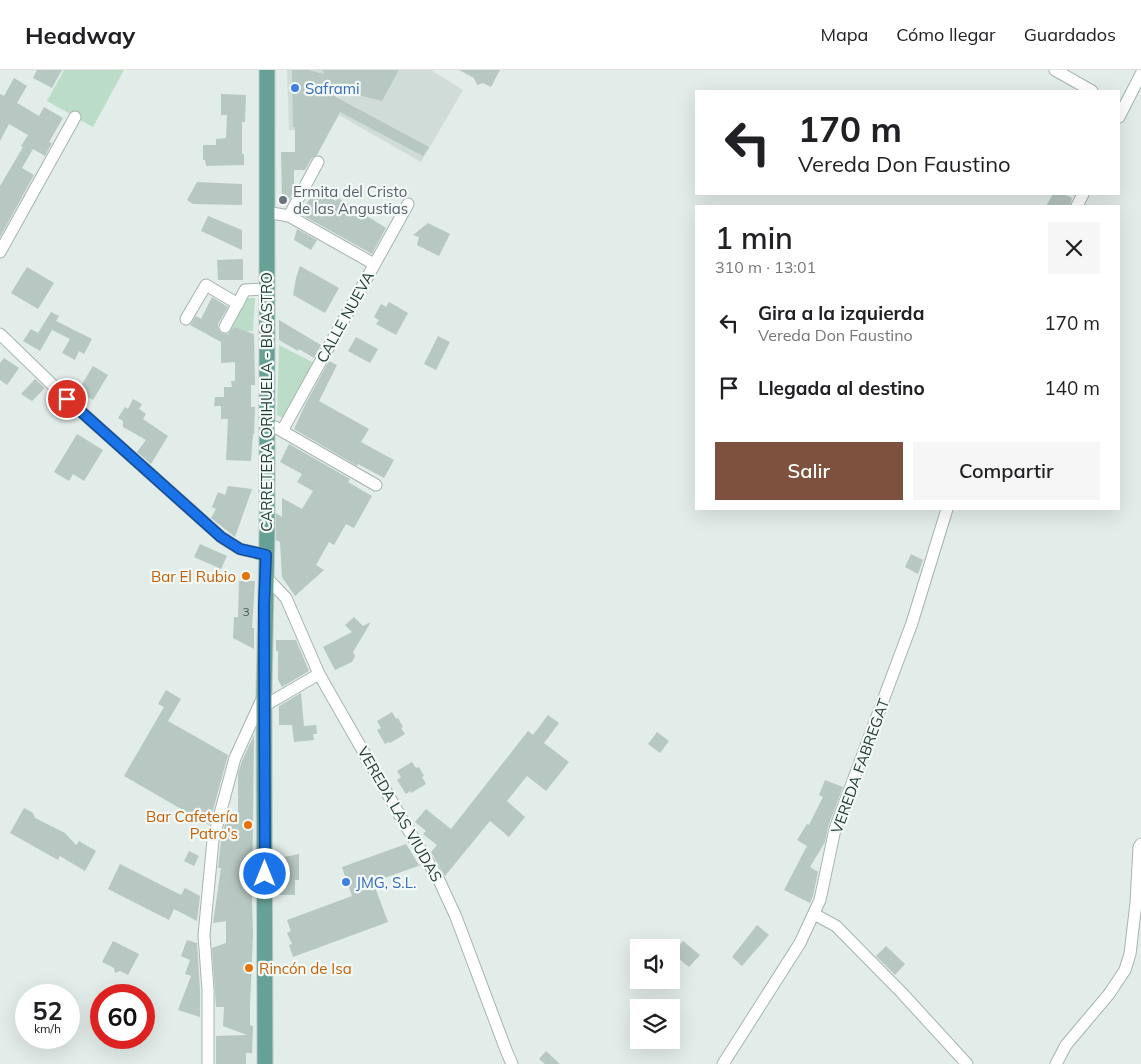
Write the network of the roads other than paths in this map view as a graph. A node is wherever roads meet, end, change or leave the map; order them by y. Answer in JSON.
{"nodes":[{"id":1,"x":266,"y":70,"type":"edge"},
{"id":2,"x":1055,"y":70,"type":"edge"},
{"id":3,"x":1141,"y":74,"type":"edge"},
{"id":4,"x":1090,"y":90,"type":"edge"},
{"id":5,"x":1120,"y":111,"type":"edge"},
{"id":6,"x":75,"y":117,"type":"dead end"},
{"id":7,"x":318,"y":162,"type":"dead end"},
{"id":8,"x":408,"y":204,"type":"dead end"},
{"id":9,"x":266,"y":212,"type":"junction"},
{"id":10,"x":289,"y":216,"type":"junction"},
{"id":11,"x":0,"y":252,"type":"edge"},
{"id":12,"x":374,"y":264,"type":"junction"},
{"id":13,"x":266,"y":289,"type":"junction"},
{"id":14,"x":238,"y":304,"type":"junction"},
{"id":15,"x":186,"y":319,"type":"dead end"},
{"id":16,"x":225,"y":327,"type":"dead end"},
{"id":17,"x":0,"y":334,"type":"edge"},
{"id":18,"x":266,"y":422,"type":"junction"},
{"id":19,"x":282,"y":431,"type":"junction"},
{"id":20,"x":376,"y":485,"type":"dead end"},
{"id":21,"x":947,"y":510,"type":"edge"},
{"id":22,"x":266,"y":555,"type":"junction"},
{"id":23,"x":265,"y":576,"type":"junction"},
{"id":24,"x":319,"y":674,"type":"junction"},
{"id":25,"x":264,"y":701,"type":"junction"},
{"id":26,"x":1141,"y":844,"type":"edge"},
{"id":27,"x":814,"y":914,"type":"junction"},
{"id":28,"x":208,"y":1064,"type":"edge"},
{"id":29,"x":265,"y":1064,"type":"edge"},
{"id":30,"x":512,"y":1064,"type":"edge"},
{"id":31,"x":723,"y":1064,"type":"edge"},
{"id":32,"x":967,"y":1064,"type":"edge"},
{"id":33,"x":1056,"y":1064,"type":"edge"}],
"edges":[{"from":1,"to":9,"type":"main road","name":"CARRETERA ORIHUELA - BIGASTRO"},
{"from":2,"to":4,"type":"street"},
{"from":3,"to":5,"type":"street"},
{"from":6,"to":11,"type":"street"},
{"from":7,"to":10,"type":"street"},
{"from":8,"to":12,"type":"street","name":"CALLE NUEVA"},
{"from":9,"to":10,"type":"street"},
{"from":9,"to":13,"type":"main road","name":"CARRETERA ORIHUELA - BIGASTRO"},
{"from":10,"to":12,"type":"street"},
{"from":12,"to":19,"type":"street","name":"CALLE NUEVA"},
{"from":13,"to":14,"type":"street"},
{"from":13,"to":18,"type":"main road","name":"CARRETERA ORIHUELA - BIGASTRO"},
{"from":14,"to":15,"type":"street"},
{"from":14,"to":16,"type":"street"},
{"from":17,"to":22,"type":"street"},
{"from":18,"to":19,"type":"street"},
{"from":18,"to":22,"type":"main road","name":"CARRETERA ORIHUELA - BIGASTRO"},
{"from":19,"to":20,"type":"street"},
{"from":21,"to":27,"type":"street","name":"VEREDA FABREGAT"},
{"from":22,"to":23,"type":"main road","name":"CARRETERA ORIHUELA - BIGASTRO"},
{"from":23,"to":24,"type":"street","name":"VEREDA LAS VIUDAS"},
{"from":23,"to":25,"type":"main road","name":"CARRETERA ORIHUELA - BIGASTRO"},
{"from":24,"to":25,"type":"street"},
{"from":24,"to":30,"type":"street","name":"VEREDA LAS VIUDAS"},
{"from":25,"to":28,"type":"street"},
{"from":25,"to":29,"type":"main road","name":"CARRETERA ORIHUELA - BIGASTRO"},
{"from":26,"to":33,"type":"street"},
{"from":27,"to":31,"type":"street","name":"VEREDA FABREGAT"},
{"from":27,"to":32,"type":"street"}]}
